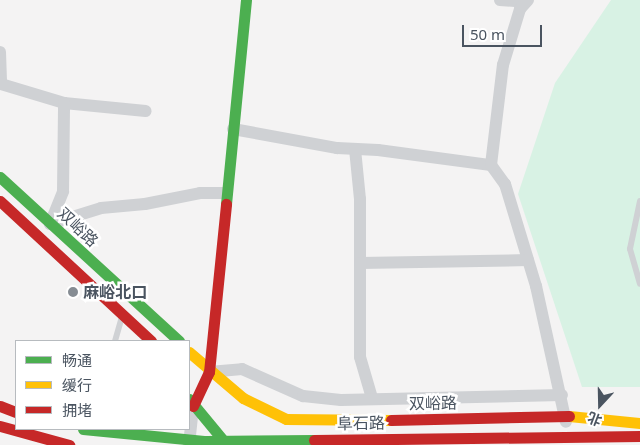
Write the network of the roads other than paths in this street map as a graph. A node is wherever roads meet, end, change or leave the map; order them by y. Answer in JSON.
{"nodes":[{"id":1,"x":246,"y":0,"type":"edge"},
{"id":2,"x":500,"y":0,"type":"edge"},
{"id":3,"x":527,"y":1,"type":"edge"},
{"id":4,"x":0,"y":52,"type":"edge"},
{"id":5,"x":64,"y":103,"type":"junction"},
{"id":6,"x":146,"y":111,"type":"dead end"},
{"id":7,"x":233,"y":128,"type":"junction"},
{"id":8,"x":355,"y":149,"type":"junction"},
{"id":9,"x":491,"y":165,"type":"junction"},
{"id":10,"x":0,"y":177,"type":"edge"},
{"id":11,"x":227,"y":194,"type":"junction"},
{"id":12,"x":0,"y":201,"type":"edge"},
{"id":13,"x":640,"y":201,"type":"edge"},
{"id":14,"x":50,"y":224,"type":"junction"},
{"id":15,"x":528,"y":260,"type":"junction"},
{"id":16,"x":360,"y":262,"type":"junction"},
{"id":17,"x":640,"y":284,"type":"edge"},
{"id":18,"x":123,"y":315,"type":"junction"},
{"id":19,"x":115,"y":340,"type":"edge"},
{"id":20,"x":150,"y":340,"type":"edge"},
{"id":21,"x":177,"y":340,"type":"edge"},
{"id":22,"x":190,"y":353,"type":"edge"},
{"id":23,"x":209,"y":372,"type":"junction"},
{"id":24,"x":562,"y":395,"type":"junction"},
{"id":25,"x":372,"y":398,"type":"junction"},
{"id":26,"x":191,"y":402,"type":"edge"},
{"id":27,"x":0,"y":406,"type":"edge"},
{"id":28,"x":15,"y":412,"type":"edge"},
{"id":29,"x":640,"y":415,"type":"edge"},
{"id":30,"x":570,"y":416,"type":"junction"},
{"id":31,"x":640,"y":423,"type":"edge"},
{"id":32,"x":190,"y":424,"type":"edge"},
{"id":33,"x":0,"y":426,"type":"edge"},
{"id":34,"x":88,"y":430,"type":"edge"},
{"id":35,"x":190,"y":430,"type":"edge"},
{"id":36,"x":640,"y":436,"type":"edge"},
{"id":37,"x":69,"y":445,"type":"edge"},
{"id":38,"x":189,"y":445,"type":"edge"},
{"id":39,"x":227,"y":445,"type":"edge"},
{"id":40,"x":569,"y":445,"type":"edge"}],
"edges":[{"from":1,"to":7,"type":"main road"},
{"from":2,"to":3,"type":"street"},
{"from":3,"to":9,"type":"street"},
{"from":4,"to":5,"type":"street"},
{"from":5,"to":6,"type":"street"},
{"from":5,"to":14,"type":"street"},
{"from":7,"to":8,"type":"street"},
{"from":7,"to":11,"type":"main road"},
{"from":8,"to":9,"type":"street"},
{"from":8,"to":16,"type":"street"},
{"from":9,"to":15,"type":"street"},
{"from":10,"to":14,"type":"main road","name":"双峪路"},
{"from":11,"to":14,"type":"street"},
{"from":11,"to":23,"type":"main road"},
{"from":12,"to":18,"type":"main road"},
{"from":13,"to":17,"type":"lane"},
{"from":14,"to":21,"type":"main road","name":"双峪路"},
{"from":15,"to":16,"type":"street"},
{"from":15,"to":24,"type":"street"},
{"from":16,"to":25,"type":"street"},
{"from":18,"to":19,"type":"lane"},
{"from":18,"to":20,"type":"main road"},
{"from":22,"to":23,"type":"main road","name":"双峪路"},
{"from":23,"to":25,"type":"street"},
{"from":23,"to":26,"type":"main road"},
{"from":23,"to":30,"type":"main road","name":"双峪路","bridge":true},
{"from":24,"to":25,"type":"street"},
{"from":24,"to":40,"type":"street"},
{"from":26,"to":32,"type":"street"},
{"from":26,"to":39,"type":"main road"},
{"from":27,"to":28,"type":"main road"},
{"from":29,"to":30,"type":"main road","name":"双峪路"},
{"from":30,"to":31,"type":"main road"},
{"from":33,"to":37,"type":"main road"},
{"from":34,"to":36,"type":"main road","name":"阜石路","bridge":true},
{"from":35,"to":38,"type":"street"}]}
